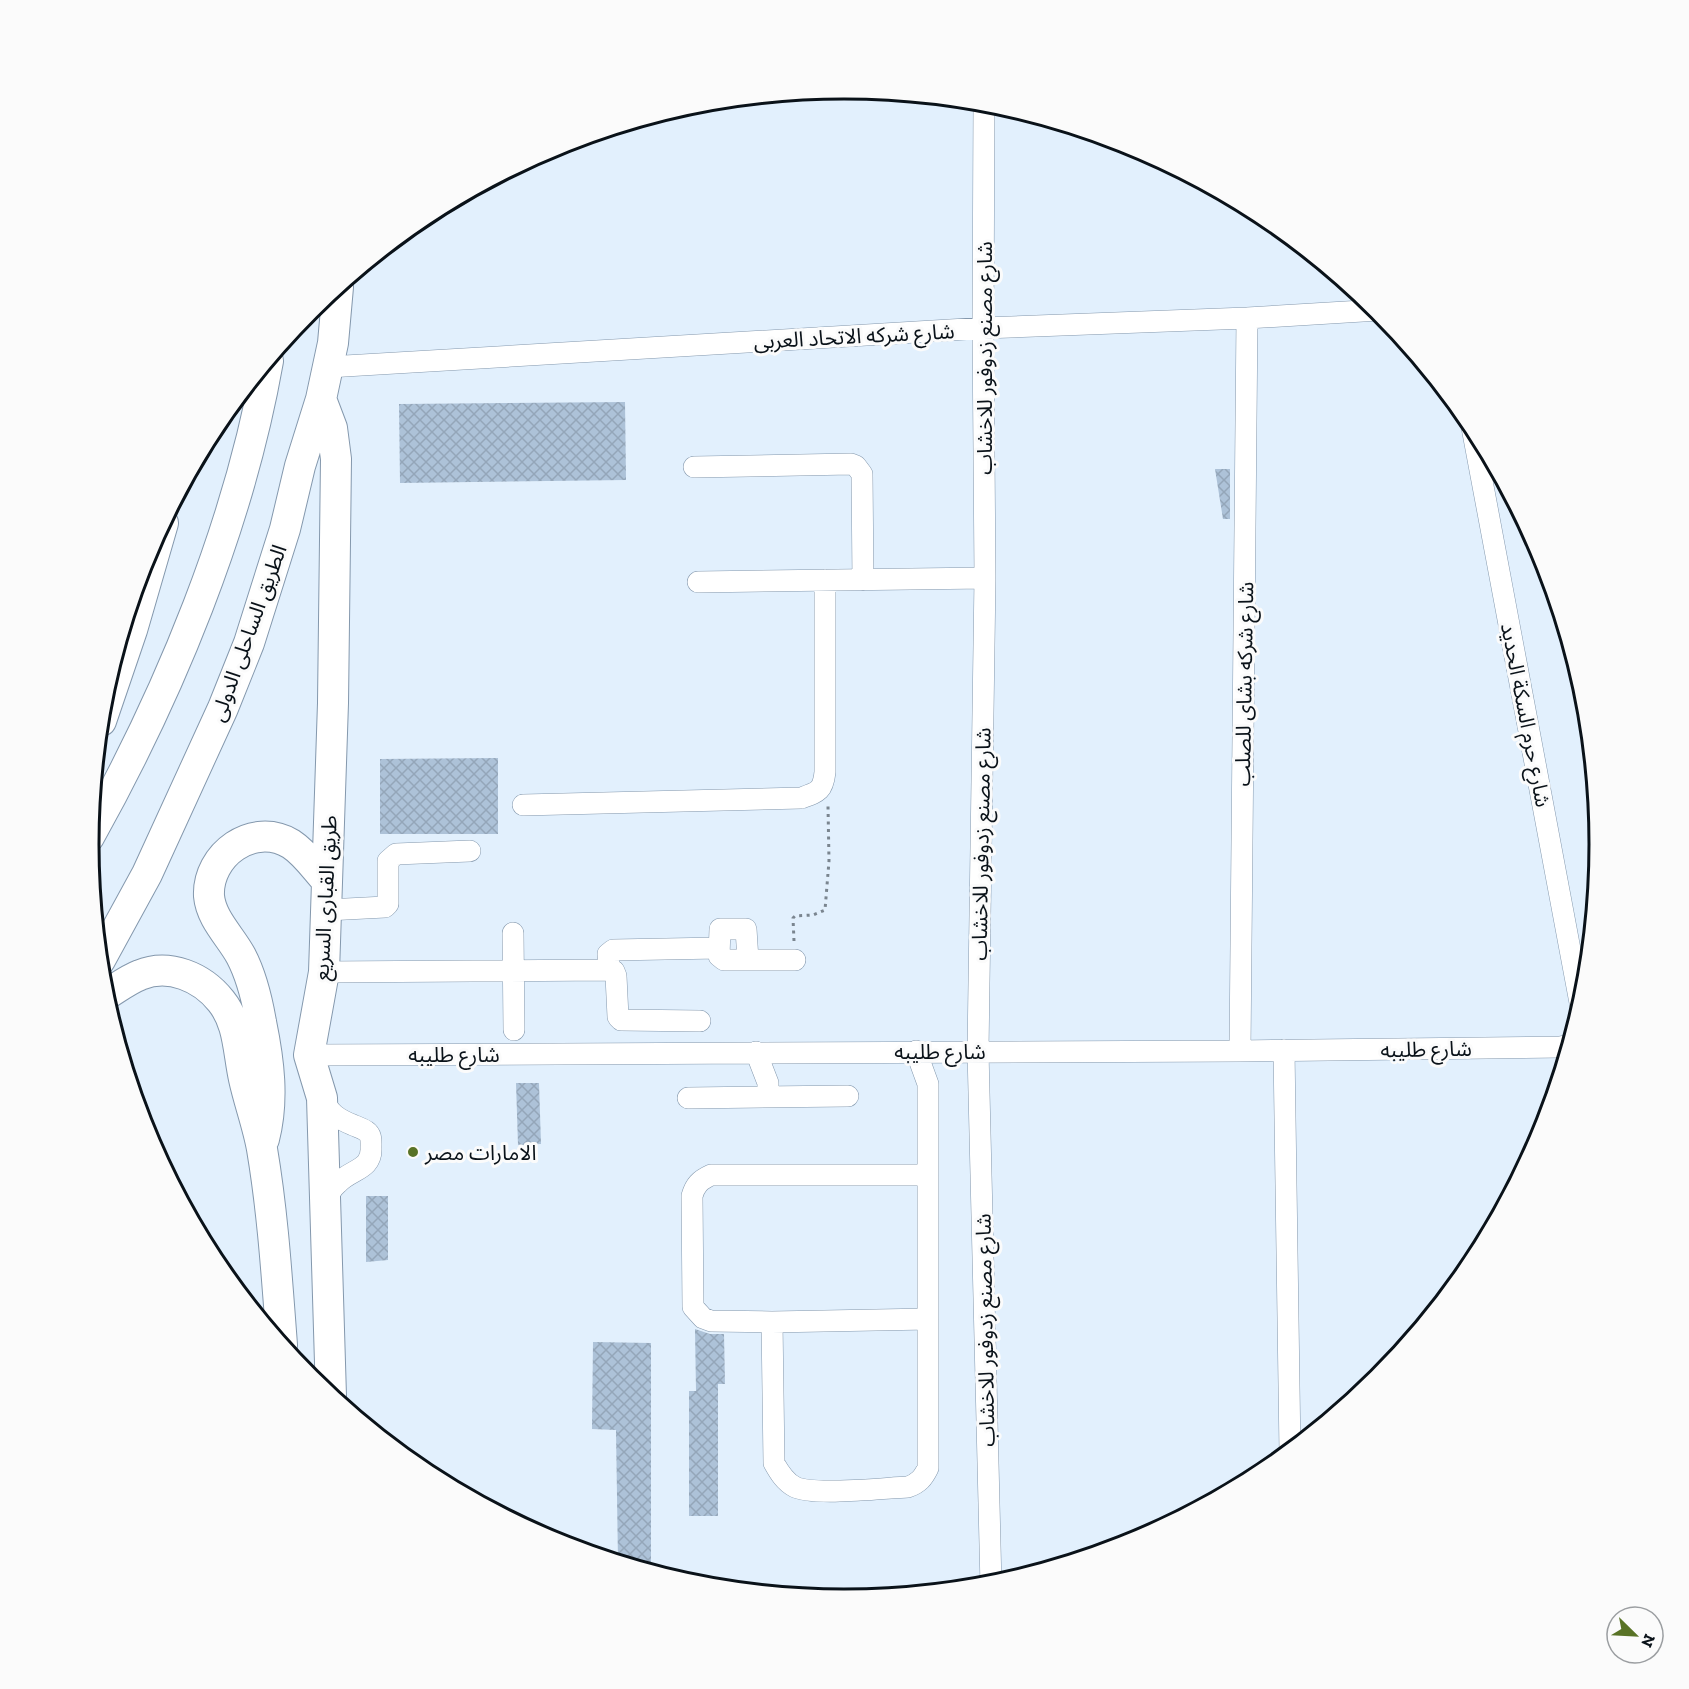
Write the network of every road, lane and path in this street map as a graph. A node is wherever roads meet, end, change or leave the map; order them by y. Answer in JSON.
{"nodes":[{"id":1,"x":984,"y":112,"type":"edge"},
{"id":2,"x":337,"y":298,"type":"edge"},
{"id":3,"x":1365,"y":311,"type":"edge"},
{"id":4,"x":1247,"y":318,"type":"junction"},
{"id":5,"x":983,"y":328,"type":"junction"},
{"id":6,"x":328,"y":368,"type":"junction"},
{"id":7,"x":266,"y":375,"type":"edge"},
{"id":8,"x":321,"y":399,"type":"junction"},
{"id":9,"x":1476,"y":450,"type":"edge"},
{"id":10,"x":694,"y":467,"type":"dead end"},
{"id":11,"x":985,"y":578,"type":"junction"},
{"id":12,"x":825,"y":580,"type":"junction"},
{"id":13,"x":863,"y":580,"type":"junction"},
{"id":14,"x":698,"y":582,"type":"dead end"},
{"id":15,"x":140,"y":602,"type":"edge"},
{"id":16,"x":123,"y":657,"type":"edge"},
{"id":17,"x":824,"y":784,"type":"junction"},
{"id":18,"x":523,"y":805,"type":"dead end"},
{"id":19,"x":100,"y":817,"type":"edge"},
{"id":20,"x":470,"y":851,"type":"dead end"},
{"id":21,"x":326,"y":880,"type":"junction"},
{"id":22,"x":327,"y":910,"type":"junction"},
{"id":23,"x":513,"y":933,"type":"dead end"},
{"id":24,"x":718,"y":948,"type":"junction"},
{"id":25,"x":106,"y":949,"type":"edge"},
{"id":26,"x":748,"y":960,"type":"junction"},
{"id":27,"x":795,"y":960,"type":"joint"},
{"id":28,"x":513,"y":970,"type":"junction"},
{"id":29,"x":609,"y":970,"type":"junction"},
{"id":30,"x":324,"y":972,"type":"junction"},
{"id":31,"x":1577,"y":985,"type":"edge"},
{"id":32,"x":113,"y":991,"type":"edge"},
{"id":33,"x":700,"y":1021,"type":"dead end"},
{"id":34,"x":514,"y":1030,"type":"dead end"},
{"id":35,"x":1562,"y":1047,"type":"edge"},
{"id":36,"x":1284,"y":1050,"type":"junction"},
{"id":37,"x":916,"y":1051,"type":"junction"},
{"id":38,"x":978,"y":1051,"type":"junction"},
{"id":39,"x":1240,"y":1051,"type":"junction"},
{"id":40,"x":756,"y":1052,"type":"junction"},
{"id":41,"x":309,"y":1055,"type":"junction"},
{"id":42,"x":848,"y":1096,"type":"dead end"},
{"id":43,"x":768,"y":1097,"type":"junction"},
{"id":44,"x":322,"y":1098,"type":"junction"},
{"id":45,"x":688,"y":1098,"type":"dead end"},
{"id":46,"x":262,"y":1148,"type":"junction"},
{"id":47,"x":928,"y":1175,"type":"junction"},
{"id":48,"x":325,"y":1203,"type":"junction"},
{"id":49,"x":928,"y":1319,"type":"junction"},
{"id":50,"x":772,"y":1322,"type":"junction"},
{"id":51,"x":281,"y":1332,"type":"edge"},
{"id":52,"x":331,"y":1385,"type":"edge"},
{"id":53,"x":1290,"y":1442,"type":"edge"},
{"id":54,"x":991,"y":1576,"type":"edge"}],
"edges":[{"from":1,"to":5,"type":"street","name":"شارع مصنع زدوفور للاخشاب"},
{"from":2,"to":6,"type":"highway","name":"الطريق الساحلى الدولى"},
{"from":3,"to":4,"type":"street","name":"شارع شركه الاتحاد العربى"},
{"from":4,"to":5,"type":"street","name":"شارع شركه الاتحاد العربى"},
{"from":4,"to":39,"type":"street","name":"شارع شركه بشاى للصلب"},
{"from":5,"to":6,"type":"street","name":"شارع شركه الاتحاد العربى"},
{"from":5,"to":11,"type":"street","name":"شارع مصنع زدوفور للاخشاب"},
{"from":6,"to":8,"type":"highway","name":"الطريق الساحلى الدولى"},
{"from":7,"to":19,"type":"highway"},
{"from":8,"to":21,"type":"highway","name":"طريق القبارى السريع"},
{"from":8,"to":25,"type":"highway","name":"الطريق الساحلى الدولى"},
{"from":9,"to":31,"type":"street","name":"شارع حرم السكة الحديد"},
{"from":10,"to":13,"type":"street"},
{"from":11,"to":13,"type":"street"},
{"from":11,"to":38,"type":"street","name":"شارع مصنع زدوفور للاخشاب"},
{"from":12,"to":13,"type":"street"},
{"from":12,"to":14,"type":"street"},
{"from":12,"to":17,"type":"street"},
{"from":15,"to":16,"type":"highway"},
{"from":17,"to":18,"type":"street"},
{"from":17,"to":27,"type":"path"},
{"from":20,"to":22,"type":"street"},
{"from":21,"to":22,"type":"highway","name":"طريق القبارى السريع"},
{"from":21,"to":46,"type":"highway"},
{"from":22,"to":30,"type":"highway","name":"طريق القبارى السريع"},
{"from":23,"to":28,"type":"street"},
{"from":24,"to":26,"type":"street"},
{"from":24,"to":26,"type":"street"},
{"from":24,"to":29,"type":"street"},
{"from":26,"to":27,"type":"street"},
{"from":28,"to":29,"type":"street"},
{"from":28,"to":30,"type":"street"},
{"from":28,"to":34,"type":"street"},
{"from":29,"to":33,"type":"street"},
{"from":30,"to":41,"type":"highway","name":"طريق القبارى السريع"},
{"from":32,"to":46,"type":"highway"},
{"from":35,"to":36,"type":"street","name":"شارع طليبه"},
{"from":36,"to":39,"type":"street","name":"شارع طليبه"},
{"from":36,"to":53,"type":"street"},
{"from":37,"to":38,"type":"street","name":"شارع طليبه"},
{"from":37,"to":40,"type":"street","name":"شارع طليبه"},
{"from":37,"to":47,"type":"street"},
{"from":38,"to":39,"type":"street","name":"شارع طليبه"},
{"from":38,"to":54,"type":"street","name":"شارع مصنع زدوفور للاخشاب"},
{"from":40,"to":41,"type":"street","name":"شارع طليبه"},
{"from":40,"to":43,"type":"street"},
{"from":41,"to":44,"type":"highway","name":"طريق القبارى السريع"},
{"from":42,"to":43,"type":"street"},
{"from":43,"to":45,"type":"street"},
{"from":44,"to":48,"type":"highway","name":"طريق القبارى السريع"},
{"from":44,"to":48,"type":"street"},
{"from":46,"to":51,"type":"highway"},
{"from":47,"to":49,"type":"street"},
{"from":47,"to":50,"type":"street"},
{"from":48,"to":52,"type":"highway","name":"طريق القبارى السريع"},
{"from":49,"to":50,"type":"street"},
{"from":49,"to":50,"type":"street"}]}
